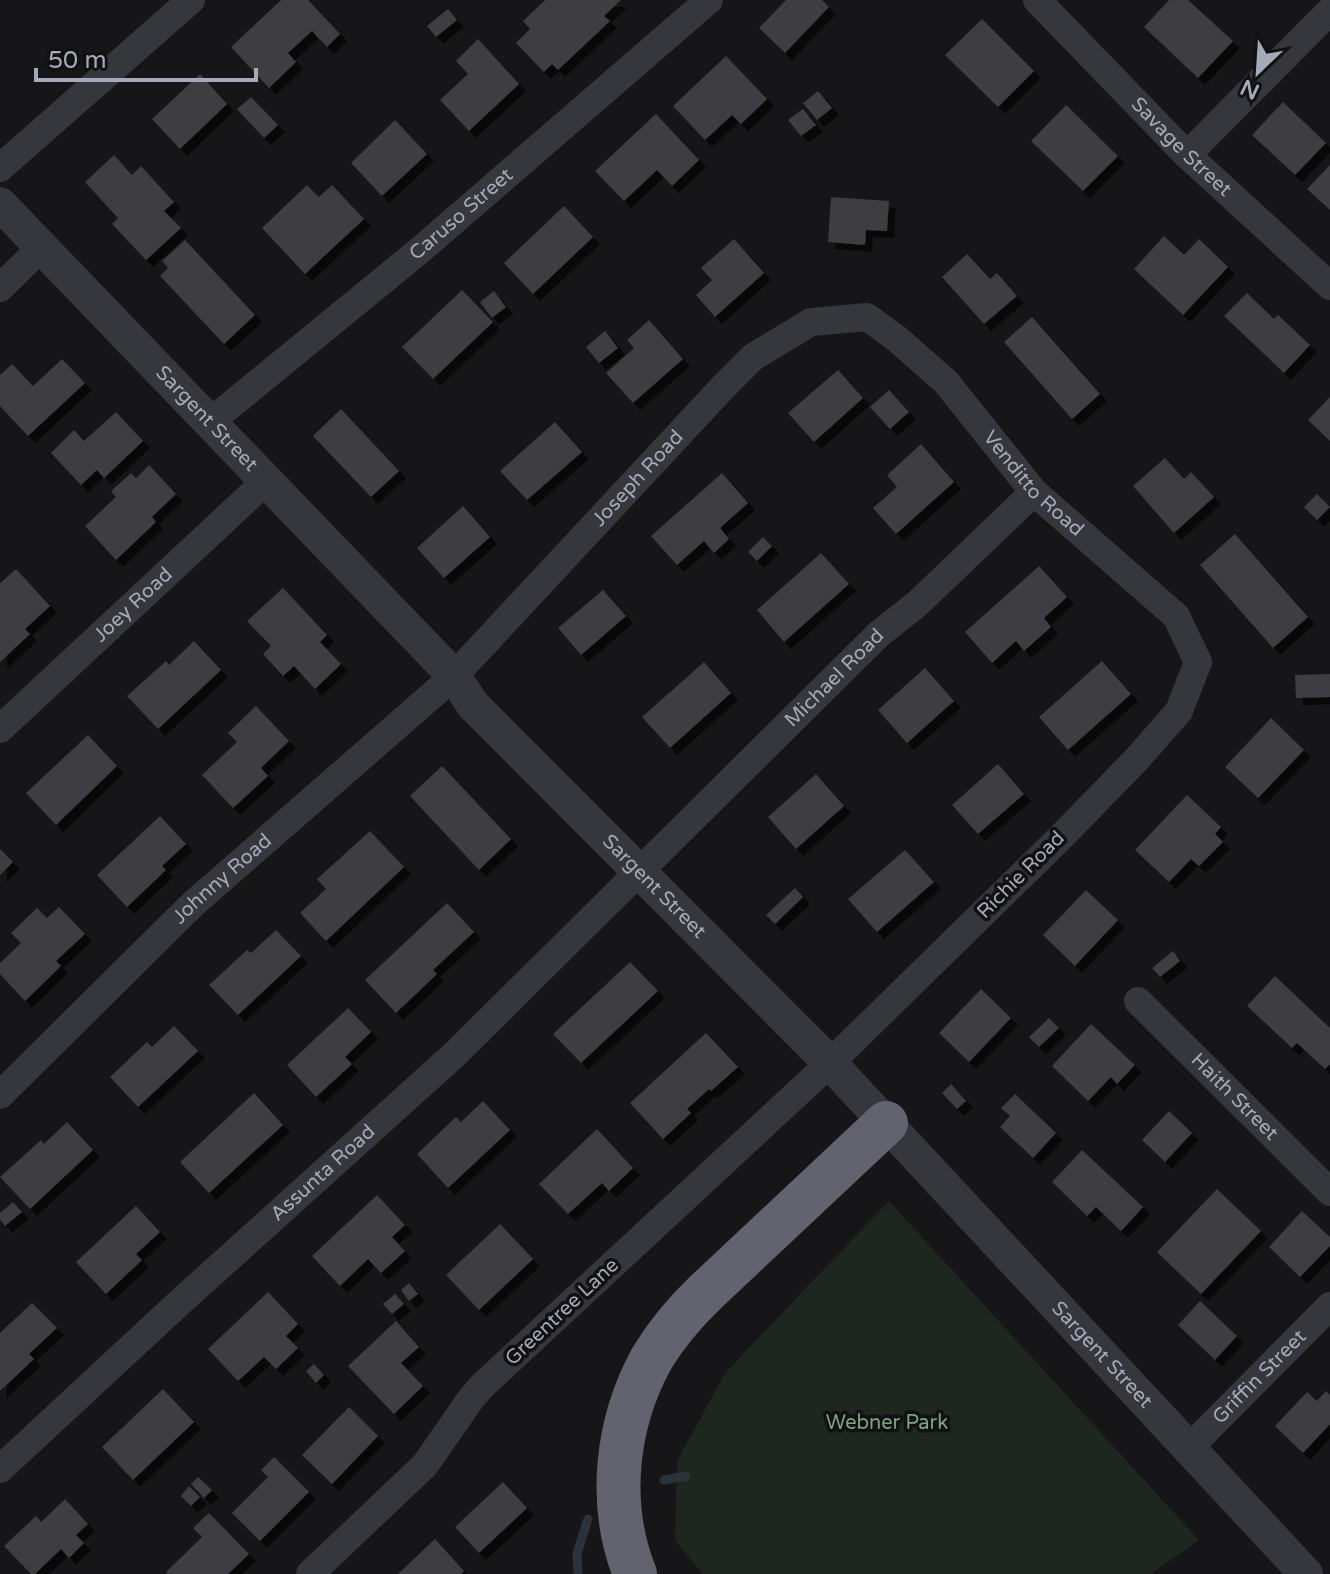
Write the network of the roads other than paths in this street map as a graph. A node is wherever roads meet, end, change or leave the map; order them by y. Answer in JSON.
{"nodes":[{"id":1,"x":191,"y":0,"type":"edge"},
{"id":2,"x":709,"y":0,"type":"edge"},
{"id":3,"x":1037,"y":0,"type":"edge"},
{"id":4,"x":1330,"y":11,"type":"edge"},
{"id":5,"x":1187,"y":155,"type":"junction"},
{"id":6,"x":0,"y":168,"type":"edge"},
{"id":7,"x":0,"y":204,"type":"edge"},
{"id":8,"x":42,"y":247,"type":"junction"},
{"id":9,"x":1330,"y":286,"type":"edge"},
{"id":10,"x":0,"y":288,"type":"edge"},
{"id":11,"x":845,"y":319,"type":"joint"},
{"id":12,"x":210,"y":422,"type":"junction"},
{"id":13,"x":266,"y":481,"type":"junction"},
{"id":14,"x":1034,"y":492,"type":"junction"},
{"id":15,"x":1194,"y":673,"type":"joint"},
{"id":16,"x":454,"y":676,"type":"junction"},
{"id":17,"x":0,"y":729,"type":"edge"},
{"id":18,"x":638,"y":871,"type":"junction"},
{"id":19,"x":1138,"y":1001,"type":"dead end"},
{"id":20,"x":830,"y":1063,"type":"junction"},
{"id":21,"x":0,"y":1095,"type":"edge"},
{"id":22,"x":886,"y":1123,"type":"junction"},
{"id":23,"x":1330,"y":1192,"type":"edge"},
{"id":24,"x":1330,"y":1306,"type":"edge"},
{"id":25,"x":1189,"y":1448,"type":"junction"},
{"id":26,"x":0,"y":1469,"type":"edge"},
{"id":27,"x":310,"y":1574,"type":"edge"},
{"id":28,"x":635,"y":1574,"type":"edge"},
{"id":29,"x":1306,"y":1574,"type":"edge"}],
"edges":[{"from":1,"to":6,"type":"street"},
{"from":2,"to":12,"type":"street","name":"Caruso Street"},
{"from":3,"to":5,"type":"street","name":"Savage Street"},
{"from":4,"to":5,"type":"street"},
{"from":5,"to":9,"type":"street","name":"Savage Street"},
{"from":7,"to":8,"type":"street","name":"Sargent Street"},
{"from":8,"to":10,"type":"street"},
{"from":8,"to":12,"type":"street","name":"Sargent Street"},
{"from":11,"to":14,"type":"street","name":"Venditto Road"},
{"from":11,"to":16,"type":"street","name":"Joseph Road"},
{"from":12,"to":13,"type":"street","name":"Sargent Street"},
{"from":13,"to":16,"type":"street","name":"Sargent Street"},
{"from":13,"to":17,"type":"street","name":"Joey Road"},
{"from":14,"to":15,"type":"street","name":"Venditto Road"},
{"from":14,"to":18,"type":"street","name":"Michael Road"},
{"from":15,"to":20,"type":"street","name":"Richie Road"},
{"from":16,"to":18,"type":"street","name":"Sargent Street"},
{"from":16,"to":21,"type":"street","name":"Johnny Road"},
{"from":18,"to":20,"type":"street","name":"Sargent Street"},
{"from":18,"to":26,"type":"street","name":"Assunta Road"},
{"from":19,"to":23,"type":"street","name":"Haith Street"},
{"from":20,"to":22,"type":"street","name":"Sargent Street"},
{"from":20,"to":27,"type":"street","name":"Greentree Lane"},
{"from":22,"to":25,"type":"street","name":"Sargent Street"},
{"from":22,"to":28,"type":"highway"},
{"from":24,"to":25,"type":"street","name":"Griffin Street"},
{"from":25,"to":29,"type":"street","name":"Sargent Street"}]}
